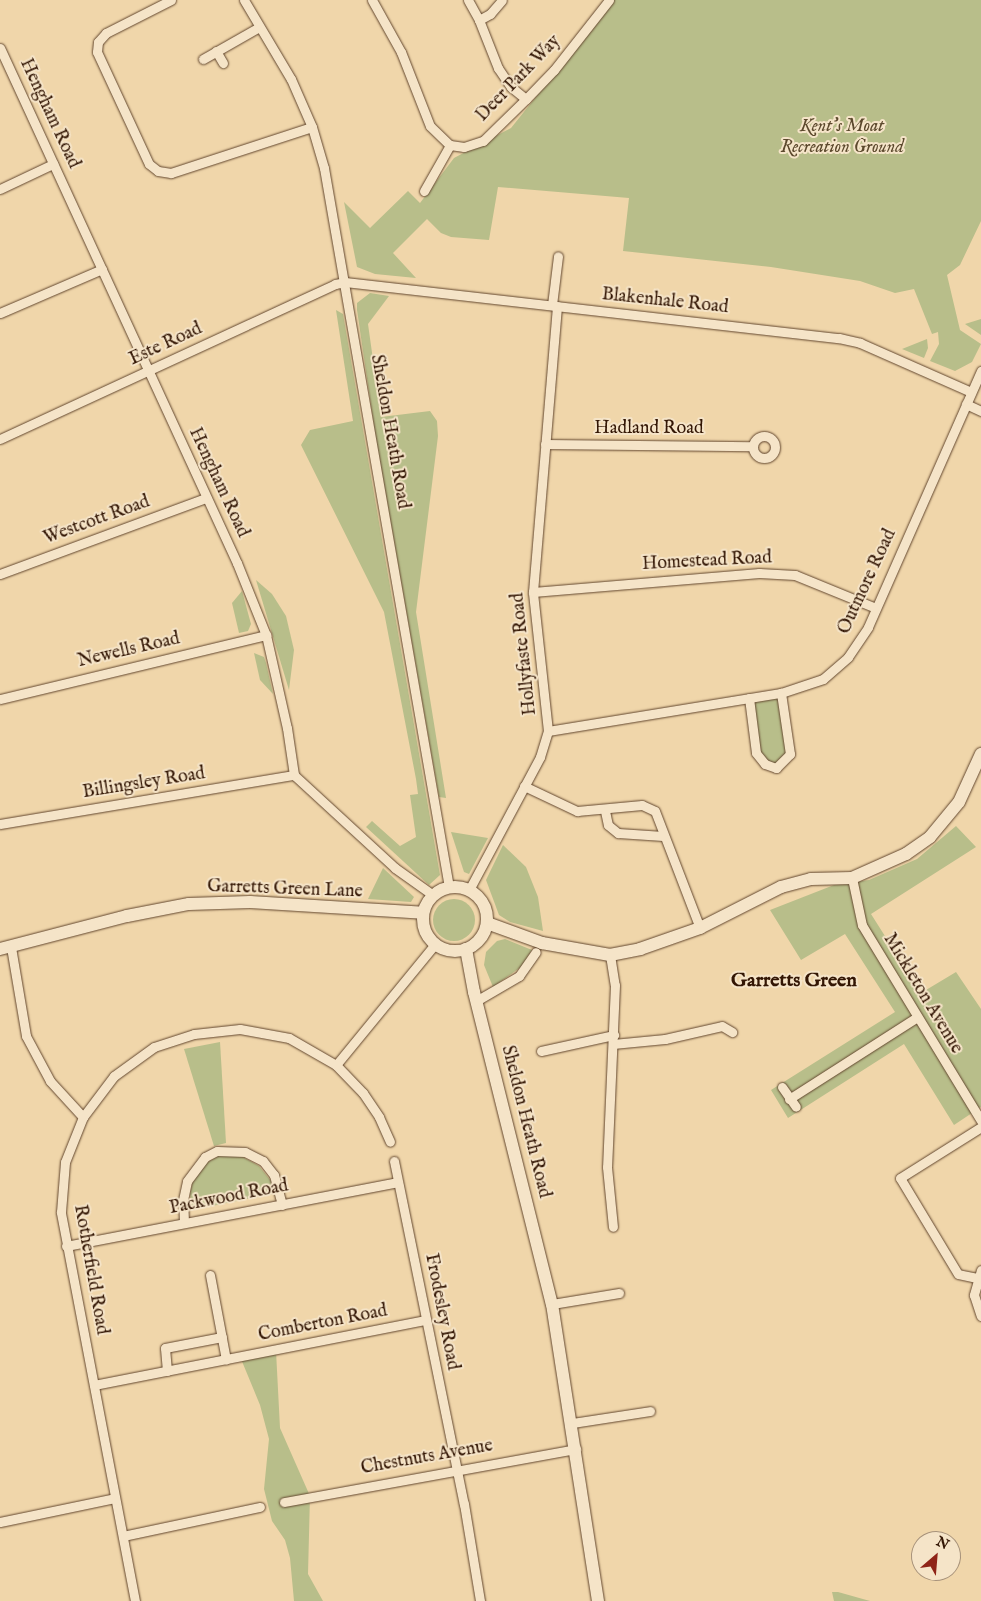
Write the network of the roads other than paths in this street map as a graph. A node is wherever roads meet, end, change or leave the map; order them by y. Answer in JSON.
{"nodes":[{"id":1,"x":171,"y":0,"type":"edge"},
{"id":2,"x":244,"y":0,"type":"edge"},
{"id":3,"x":372,"y":0,"type":"edge"},
{"id":4,"x":468,"y":0,"type":"edge"},
{"id":5,"x":502,"y":0,"type":"edge"},
{"id":6,"x":610,"y":0,"type":"edge"},
{"id":7,"x":479,"y":20,"type":"junction"},
{"id":8,"x":259,"y":27,"type":"junction"},
{"id":9,"x":0,"y":48,"type":"edge"},
{"id":10,"x":216,"y":51,"type":"junction"},
{"id":11,"x":203,"y":58,"type":"dead end"},
{"id":12,"x":223,"y":63,"type":"dead end"},
{"id":13,"x":526,"y":99,"type":"junction"},
{"id":14,"x":312,"y":127,"type":"junction"},
{"id":15,"x":450,"y":145,"type":"junction"},
{"id":16,"x":54,"y":164,"type":"junction"},
{"id":17,"x":0,"y":189,"type":"edge"},
{"id":18,"x":424,"y":191,"type":"dead end"},
{"id":19,"x":558,"y":256,"type":"dead end"},
{"id":20,"x":102,"y":269,"type":"junction"},
{"id":21,"x":346,"y":282,"type":"junction"},
{"id":22,"x":554,"y":305,"type":"junction"},
{"id":23,"x":0,"y":313,"type":"edge"},
{"id":24,"x":150,"y":371,"type":"junction"},
{"id":25,"x":981,"y":371,"type":"edge"},
{"id":26,"x":979,"y":381,"type":"edge"},
{"id":27,"x":971,"y":392,"type":"junction"},
{"id":28,"x":966,"y":404,"type":"junction"},
{"id":29,"x":981,"y":411,"type":"edge"},
{"id":30,"x":0,"y":439,"type":"edge"},
{"id":31,"x":545,"y":444,"type":"junction"},
{"id":32,"x":753,"y":446,"type":"dead end"},
{"id":33,"x":206,"y":498,"type":"junction"},
{"id":34,"x":0,"y":574,"type":"edge"},
{"id":35,"x":533,"y":592,"type":"junction"},
{"id":36,"x":876,"y":608,"type":"junction"},
{"id":37,"x":266,"y":635,"type":"junction"},
{"id":38,"x":781,"y":693,"type":"junction"},
{"id":39,"x":749,"y":698,"type":"junction"},
{"id":40,"x":0,"y":699,"type":"edge"},
{"id":41,"x":548,"y":731,"type":"junction"},
{"id":42,"x":981,"y":754,"type":"edge"},
{"id":43,"x":294,"y":775,"type":"junction"},
{"id":44,"x":524,"y":786,"type":"junction"},
{"id":45,"x":604,"y":810,"type":"junction"},
{"id":46,"x":0,"y":824,"type":"edge"},
{"id":47,"x":664,"y":836,"type":"junction"},
{"id":48,"x":852,"y":878,"type":"junction"},
{"id":49,"x":449,"y":887,"type":"junction"},
{"id":50,"x":469,"y":890,"type":"junction"},
{"id":51,"x":433,"y":895,"type":"junction"},
{"id":52,"x":423,"y":914,"type":"junction"},
{"id":53,"x":486,"y":923,"type":"junction"},
{"id":54,"x":700,"y":928,"type":"junction"},
{"id":55,"x":435,"y":944,"type":"junction"},
{"id":56,"x":5,"y":948,"type":"edge"},
{"id":57,"x":466,"y":949,"type":"junction"},
{"id":58,"x":536,"y":952,"type":"dead end"},
{"id":59,"x":610,"y":956,"type":"junction"},
{"id":60,"x":476,"y":1001,"type":"junction"},
{"id":61,"x":917,"y":1017,"type":"junction"},
{"id":62,"x":732,"y":1032,"type":"dead end"},
{"id":63,"x":613,"y":1039,"type":"junction"},
{"id":64,"x":541,"y":1051,"type":"dead end"},
{"id":65,"x":336,"y":1065,"type":"junction"},
{"id":66,"x":782,"y":1088,"type":"dead end"},
{"id":67,"x":789,"y":1099,"type":"junction"},
{"id":68,"x":796,"y":1107,"type":"dead end"},
{"id":69,"x":83,"y":1117,"type":"junction"},
{"id":70,"x":981,"y":1121,"type":"edge"},
{"id":71,"x":981,"y":1127,"type":"edge"},
{"id":72,"x":390,"y":1142,"type":"dead end"},
{"id":73,"x":394,"y":1161,"type":"dead end"},
{"id":74,"x":397,"y":1182,"type":"junction"},
{"id":75,"x":282,"y":1205,"type":"junction"},
{"id":76,"x":184,"y":1223,"type":"junction"},
{"id":77,"x":613,"y":1227,"type":"dead end"},
{"id":78,"x":66,"y":1246,"type":"junction"},
{"id":79,"x":979,"y":1274,"type":"edge"},
{"id":80,"x":210,"y":1275,"type":"dead end"},
{"id":81,"x":619,"y":1293,"type":"dead end"},
{"id":82,"x":552,"y":1304,"type":"junction"},
{"id":83,"x":981,"y":1316,"type":"edge"},
{"id":84,"x":426,"y":1320,"type":"junction"},
{"id":85,"x":222,"y":1337,"type":"junction"},
{"id":86,"x":226,"y":1360,"type":"junction"},
{"id":87,"x":167,"y":1371,"type":"junction"},
{"id":88,"x":94,"y":1385,"type":"junction"},
{"id":89,"x":650,"y":1411,"type":"dead end"},
{"id":90,"x":572,"y":1422,"type":"junction"},
{"id":91,"x":576,"y":1449,"type":"junction"},
{"id":92,"x":455,"y":1469,"type":"junction"},
{"id":93,"x":115,"y":1498,"type":"junction"},
{"id":94,"x":284,"y":1502,"type":"dead end"},
{"id":95,"x":260,"y":1507,"type":"dead end"},
{"id":96,"x":0,"y":1522,"type":"edge"},
{"id":97,"x":123,"y":1536,"type":"junction"},
{"id":98,"x":135,"y":1601,"type":"edge"},
{"id":99,"x":480,"y":1601,"type":"edge"},
{"id":100,"x":598,"y":1601,"type":"edge"}],
"edges":[{"from":1,"to":14,"type":"street"},
{"from":2,"to":8,"type":"street","name":"Sheldon Heath Road"},
{"from":3,"to":15,"type":"street"},
{"from":4,"to":7,"type":"street"},
{"from":5,"to":7,"type":"street"},
{"from":6,"to":13,"type":"street","name":"Deer Park Way"},
{"from":7,"to":13,"type":"street"},
{"from":8,"to":10,"type":"street"},
{"from":8,"to":14,"type":"street","name":"Sheldon Heath Road"},
{"from":9,"to":16,"type":"street","name":"Hengham Road"},
{"from":10,"to":11,"type":"street"},
{"from":10,"to":12,"type":"street"},
{"from":13,"to":15,"type":"street","name":"Deer Park Way"},
{"from":14,"to":21,"type":"street","name":"Sheldon Heath Road"},
{"from":15,"to":18,"type":"street"},
{"from":16,"to":17,"type":"street"},
{"from":16,"to":20,"type":"street","name":"Hengham Road"},
{"from":19,"to":22,"type":"street","name":"Hollyfaste Road"},
{"from":20,"to":23,"type":"street"},
{"from":20,"to":24,"type":"street","name":"Hengham Road"},
{"from":21,"to":22,"type":"street","name":"Blakenhale Road"},
{"from":21,"to":24,"type":"street","name":"Este Road"},
{"from":21,"to":49,"type":"street","name":"Sheldon Heath Road"},
{"from":22,"to":27,"type":"street","name":"Blakenhale Road"},
{"from":22,"to":31,"type":"street","name":"Hollyfaste Road"},
{"from":24,"to":30,"type":"street","name":"Este Road"},
{"from":24,"to":33,"type":"street","name":"Hengham Road"},
{"from":25,"to":26,"type":"street","name":"Outmore Road"},
{"from":26,"to":27,"type":"street","name":"Outmore Road"},
{"from":27,"to":28,"type":"street","name":"Outmore Road"},
{"from":28,"to":29,"type":"street"},
{"from":28,"to":36,"type":"street","name":"Outmore Road"},
{"from":31,"to":32,"type":"street","name":"Hadland Road"},
{"from":31,"to":35,"type":"street","name":"Hollyfaste Road"},
{"from":33,"to":34,"type":"street","name":"Westcott Road"},
{"from":33,"to":37,"type":"street","name":"Hengham Road"},
{"from":35,"to":36,"type":"street","name":"Homestead Road"},
{"from":35,"to":41,"type":"street","name":"Hollyfaste Road"},
{"from":36,"to":38,"type":"street","name":"Outmore Road"},
{"from":37,"to":40,"type":"street","name":"Newells Road"},
{"from":37,"to":43,"type":"street","name":"Hengham Road"},
{"from":38,"to":39,"type":"street","name":"Outmore Road"},
{"from":38,"to":39,"type":"street"},
{"from":39,"to":41,"type":"street","name":"Outmore Road"},
{"from":41,"to":44,"type":"street","name":"Hollyfaste Road"},
{"from":42,"to":48,"type":"street"},
{"from":43,"to":46,"type":"street","name":"Billingsley Road"},
{"from":43,"to":51,"type":"street"},
{"from":44,"to":45,"type":"street"},
{"from":44,"to":50,"type":"street","name":"Hollyfaste Road"},
{"from":45,"to":47,"type":"street"},
{"from":45,"to":47,"type":"street"},
{"from":47,"to":54,"type":"street"},
{"from":48,"to":54,"type":"street"},
{"from":48,"to":61,"type":"street","name":"Mickleton Avenue"},
{"from":49,"to":50,"type":"street"},
{"from":49,"to":51,"type":"street"},
{"from":50,"to":53,"type":"street"},
{"from":51,"to":52,"type":"street"},
{"from":52,"to":55,"type":"street"},
{"from":52,"to":56,"type":"street","name":"Garretts Green Lane"},
{"from":53,"to":57,"type":"street"},
{"from":53,"to":59,"type":"street"},
{"from":54,"to":59,"type":"street"},
{"from":55,"to":57,"type":"street"},
{"from":55,"to":65,"type":"street"},
{"from":56,"to":69,"type":"street"},
{"from":57,"to":60,"type":"street","name":"Sheldon Heath Road"},
{"from":58,"to":60,"type":"street"},
{"from":59,"to":63,"type":"street"},
{"from":60,"to":82,"type":"street","name":"Sheldon Heath Road"},
{"from":61,"to":67,"type":"street"},
{"from":61,"to":70,"type":"street","name":"Mickleton Avenue"},
{"from":62,"to":63,"type":"street"},
{"from":63,"to":64,"type":"street"},
{"from":63,"to":77,"type":"street"},
{"from":65,"to":69,"type":"street","name":"Rotherfield Road"},
{"from":65,"to":72,"type":"street","name":"Rotherfield Road"},
{"from":66,"to":67,"type":"street"},
{"from":67,"to":68,"type":"street"},
{"from":69,"to":78,"type":"street","name":"Rotherfield Road"},
{"from":71,"to":79,"type":"street"},
{"from":73,"to":74,"type":"street","name":"Frodesley Road"},
{"from":74,"to":75,"type":"street","name":"Packwood Road"},
{"from":74,"to":84,"type":"street","name":"Frodesley Road"},
{"from":75,"to":76,"type":"street","name":"Packwood Road"},
{"from":75,"to":76,"type":"street"},
{"from":76,"to":78,"type":"street","name":"Packwood Road"},
{"from":78,"to":88,"type":"street","name":"Rotherfield Road"},
{"from":79,"to":83,"type":"street"},
{"from":80,"to":85,"type":"street"},
{"from":81,"to":82,"type":"street"},
{"from":82,"to":90,"type":"street","name":"Sheldon Heath Road"},
{"from":84,"to":86,"type":"street","name":"Comberton Road"},
{"from":84,"to":92,"type":"street","name":"Frodesley Road"},
{"from":85,"to":86,"type":"street"},
{"from":85,"to":87,"type":"street"},
{"from":86,"to":87,"type":"street","name":"Comberton Road"},
{"from":87,"to":88,"type":"street","name":"Comberton Road"},
{"from":88,"to":93,"type":"street","name":"Rotherfield Road"},
{"from":89,"to":90,"type":"street"},
{"from":90,"to":91,"type":"street","name":"Sheldon Heath Road"},
{"from":91,"to":92,"type":"street","name":"Chestnuts Avenue"},
{"from":91,"to":100,"type":"street","name":"Sheldon Heath Road"},
{"from":92,"to":94,"type":"street","name":"Chestnuts Avenue"},
{"from":92,"to":99,"type":"street","name":"Frodesley Road"},
{"from":93,"to":96,"type":"street"},
{"from":93,"to":97,"type":"street","name":"Rotherfield Road"},
{"from":95,"to":97,"type":"street"},
{"from":97,"to":98,"type":"street","name":"Rotherfield Road"}]}
